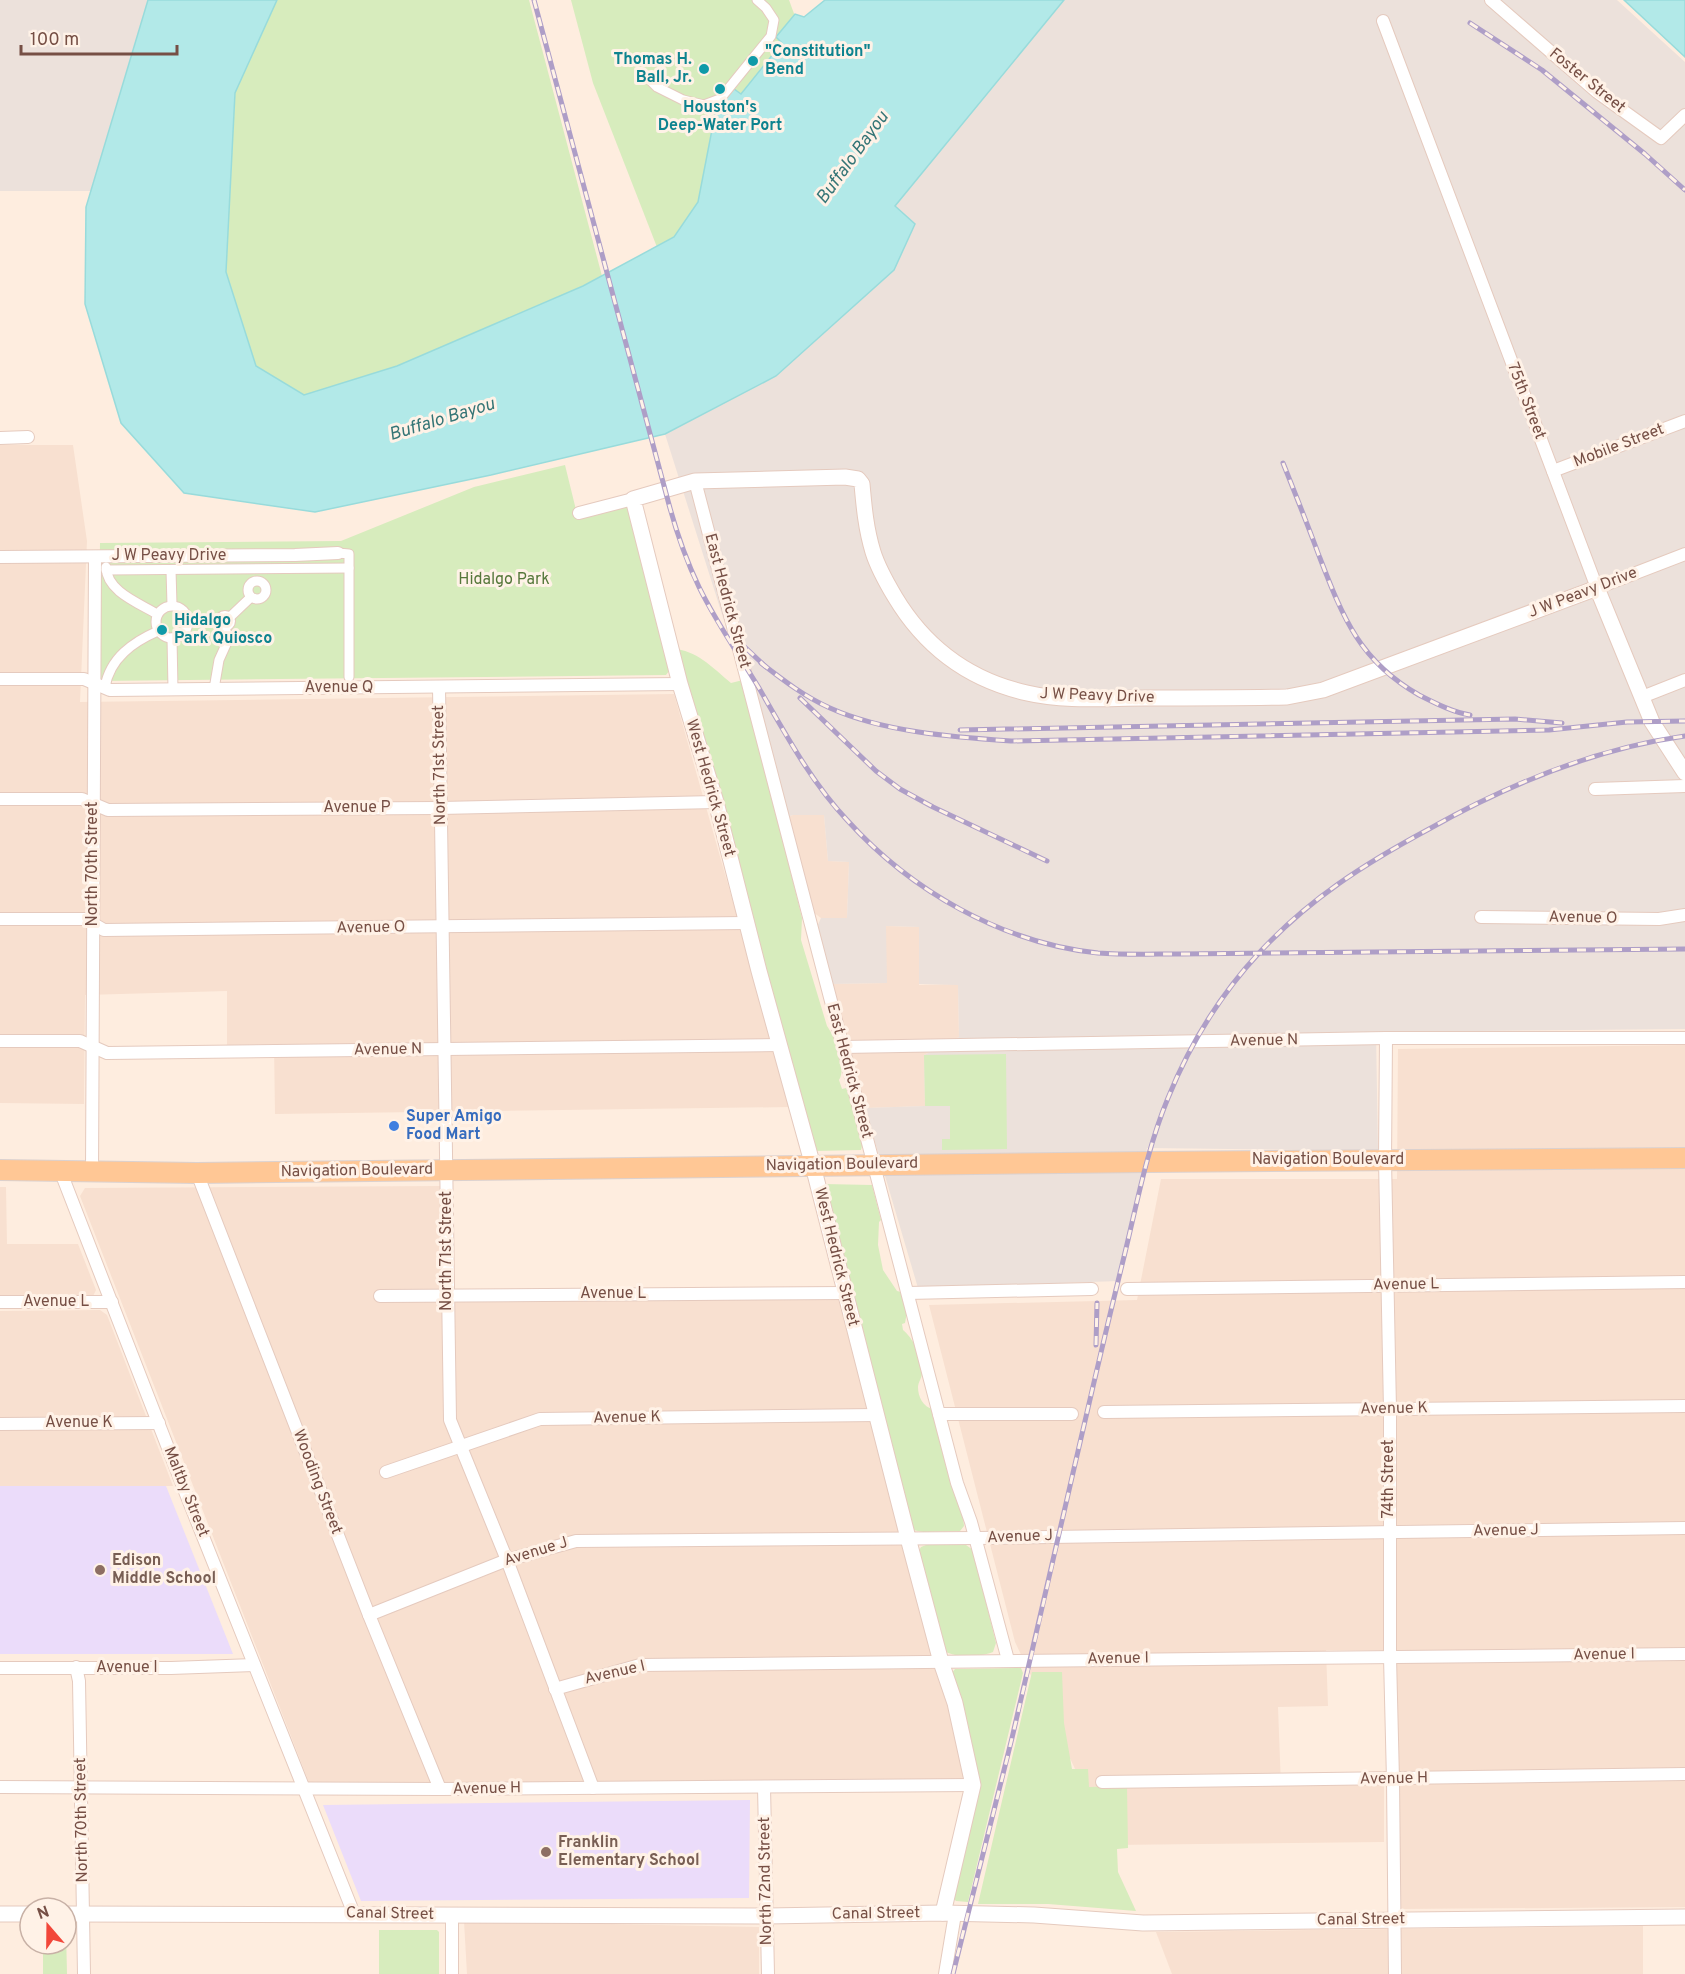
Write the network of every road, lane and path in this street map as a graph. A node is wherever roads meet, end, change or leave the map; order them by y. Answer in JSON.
{"nodes":[{"id":1,"x":757,"y":0,"type":"edge"},
{"id":2,"x":1491,"y":0,"type":"edge"},
{"id":3,"x":1383,"y":21,"type":"dead end"},
{"id":4,"x":647,"y":77,"type":"dead end"},
{"id":5,"x":1685,"y":115,"type":"edge"},
{"id":6,"x":1685,"y":421,"type":"edge"},
{"id":7,"x":28,"y":437,"type":"dead end"},
{"id":8,"x":0,"y":438,"type":"edge"},
{"id":9,"x":1553,"y":471,"type":"junction"},
{"id":10,"x":695,"y":481,"type":"junction"},
{"id":11,"x":633,"y":499,"type":"junction"},
{"id":12,"x":579,"y":513,"type":"dead end"},
{"id":13,"x":338,"y":553,"type":"joint"},
{"id":14,"x":1685,"y":554,"type":"edge"},
{"id":15,"x":0,"y":557,"type":"edge"},
{"id":16,"x":101,"y":557,"type":"junction"},
{"id":17,"x":349,"y":568,"type":"junction"},
{"id":18,"x":106,"y":570,"type":"junction"},
{"id":19,"x":171,"y":570,"type":"junction"},
{"id":20,"x":1597,"y":588,"type":"junction"},
{"id":21,"x":251,"y":597,"type":"dead end"},
{"id":22,"x":172,"y":605,"type":"junction"},
{"id":23,"x":157,"y":614,"type":"junction"},
{"id":24,"x":188,"y":622,"type":"junction"},
{"id":25,"x":223,"y":623,"type":"junction"},
{"id":26,"x":158,"y":631,"type":"junction"},
{"id":27,"x":172,"y":638,"type":"junction"},
{"id":28,"x":349,"y":677,"type":"dead end"},
{"id":29,"x":0,"y":679,"type":"edge"},
{"id":30,"x":1685,"y":680,"type":"edge"},
{"id":31,"x":680,"y":684,"type":"junction"},
{"id":32,"x":100,"y":685,"type":"junction"},
{"id":33,"x":439,"y":687,"type":"junction"},
{"id":34,"x":173,"y":689,"type":"junction"},
{"id":35,"x":214,"y":689,"type":"junction"},
{"id":36,"x":1642,"y":697,"type":"junction"},
{"id":37,"x":1685,"y":773,"type":"edge"},
{"id":38,"x":1685,"y":786,"type":"edge"},
{"id":39,"x":1595,"y":789,"type":"dead end"},
{"id":40,"x":0,"y":799,"type":"edge"},
{"id":41,"x":716,"y":802,"type":"junction"},
{"id":42,"x":93,"y":804,"type":"junction"},
{"id":43,"x":440,"y":808,"type":"junction"},
{"id":44,"x":1685,"y":915,"type":"edge"},
{"id":45,"x":1481,"y":917,"type":"dead end"},
{"id":46,"x":0,"y":919,"type":"edge"},
{"id":47,"x":746,"y":923,"type":"junction"},
{"id":48,"x":93,"y":924,"type":"junction"},
{"id":49,"x":442,"y":927,"type":"junction"},
{"id":50,"x":1386,"y":1038,"type":"junction"},
{"id":51,"x":1685,"y":1038,"type":"edge"},
{"id":52,"x":0,"y":1041,"type":"edge"},
{"id":53,"x":779,"y":1045,"type":"junction"},
{"id":54,"x":93,"y":1047,"type":"junction"},
{"id":55,"x":843,"y":1047,"type":"junction"},
{"id":56,"x":444,"y":1050,"type":"junction"},
{"id":57,"x":1685,"y":1158,"type":"edge"},
{"id":58,"x":1385,"y":1160,"type":"junction"},
{"id":59,"x":874,"y":1165,"type":"junction"},
{"id":60,"x":813,"y":1166,"type":"junction"},
{"id":61,"x":0,"y":1170,"type":"edge"},
{"id":62,"x":60,"y":1170,"type":"junction"},
{"id":63,"x":447,"y":1170,"type":"junction"},
{"id":64,"x":92,"y":1172,"type":"junction"},
{"id":65,"x":197,"y":1173,"type":"junction"},
{"id":66,"x":1685,"y":1282,"type":"edge"},
{"id":67,"x":1387,"y":1286,"type":"junction"},
{"id":68,"x":1127,"y":1289,"type":"dead end"},
{"id":69,"x":1092,"y":1290,"type":"dead end"},
{"id":70,"x":846,"y":1293,"type":"junction"},
{"id":71,"x":908,"y":1293,"type":"junction"},
{"id":72,"x":380,"y":1296,"type":"dead end"},
{"id":73,"x":447,"y":1296,"type":"junction"},
{"id":74,"x":0,"y":1302,"type":"edge"},
{"id":75,"x":111,"y":1302,"type":"junction"},
{"id":76,"x":1685,"y":1406,"type":"edge"},
{"id":77,"x":1390,"y":1409,"type":"junction"},
{"id":78,"x":1104,"y":1412,"type":"dead end"},
{"id":79,"x":939,"y":1414,"type":"junction"},
{"id":80,"x":1072,"y":1414,"type":"dead end"},
{"id":81,"x":877,"y":1415,"type":"junction"},
{"id":82,"x":159,"y":1423,"type":"junction"},
{"id":83,"x":0,"y":1424,"type":"edge"},
{"id":84,"x":460,"y":1447,"type":"junction"},
{"id":85,"x":386,"y":1472,"type":"dead end"},
{"id":86,"x":1685,"y":1528,"type":"edge"},
{"id":87,"x":1389,"y":1533,"type":"junction"},
{"id":88,"x":908,"y":1538,"type":"junction"},
{"id":89,"x":976,"y":1538,"type":"junction"},
{"id":90,"x":507,"y":1560,"type":"junction"},
{"id":91,"x":369,"y":1616,"type":"junction"},
{"id":92,"x":1685,"y":1654,"type":"edge"},
{"id":93,"x":1390,"y":1657,"type":"junction"},
{"id":94,"x":1008,"y":1660,"type":"junction"},
{"id":95,"x":941,"y":1662,"type":"junction"},
{"id":96,"x":254,"y":1665,"type":"junction"},
{"id":97,"x":76,"y":1667,"type":"junction"},
{"id":98,"x":0,"y":1668,"type":"edge"},
{"id":99,"x":555,"y":1689,"type":"junction"},
{"id":100,"x":1685,"y":1774,"type":"edge"},
{"id":101,"x":1393,"y":1780,"type":"junction"},
{"id":102,"x":1102,"y":1782,"type":"dead end"},
{"id":103,"x":974,"y":1785,"type":"junction"},
{"id":104,"x":0,"y":1786,"type":"edge"},
{"id":105,"x":81,"y":1786,"type":"junction"},
{"id":106,"x":764,"y":1787,"type":"junction"},
{"id":107,"x":593,"y":1788,"type":"junction"},
{"id":108,"x":304,"y":1789,"type":"junction"},
{"id":109,"x":440,"y":1789,"type":"junction"},
{"id":110,"x":0,"y":1914,"type":"edge"},
{"id":111,"x":18,"y":1914,"type":"edge"},
{"id":112,"x":78,"y":1914,"type":"edge"},
{"id":113,"x":84,"y":1914,"type":"junction"},
{"id":114,"x":354,"y":1914,"type":"junction"},
{"id":115,"x":949,"y":1914,"type":"junction"},
{"id":116,"x":452,"y":1915,"type":"junction"},
{"id":117,"x":767,"y":1916,"type":"junction"},
{"id":118,"x":1685,"y":1917,"type":"edge"},
{"id":119,"x":1395,"y":1919,"type":"junction"},
{"id":120,"x":84,"y":1974,"type":"edge"},
{"id":121,"x":452,"y":1974,"type":"edge"},
{"id":122,"x":768,"y":1974,"type":"edge"},
{"id":123,"x":945,"y":1974,"type":"edge"},
{"id":124,"x":1395,"y":1974,"type":"edge"}],
"edges":[{"from":1,"to":4,"type":"street"},
{"from":2,"to":5,"type":"street","name":"Foster Street"},
{"from":3,"to":9,"type":"street","name":"75th Street"},
{"from":6,"to":9,"type":"street","name":"Mobile Street"},
{"from":7,"to":8,"type":"street"},
{"from":9,"to":20,"type":"street","name":"75th Street"},
{"from":10,"to":11,"type":"street","name":"J W Peavy Drive"},
{"from":10,"to":20,"type":"street","name":"J W Peavy Drive"},
{"from":10,"to":55,"type":"street","name":"East Hedrick Street"},
{"from":11,"to":12,"type":"street","name":"J W Peavy Drive"},
{"from":11,"to":31,"type":"street","name":"West Hedrick Street"},
{"from":13,"to":16,"type":"street","name":"J W Peavy Drive"},
{"from":13,"to":17,"type":"street"},
{"from":14,"to":20,"type":"street","name":"J W Peavy Drive"},
{"from":15,"to":16,"type":"street","name":"J W Peavy Drive"},
{"from":16,"to":18,"type":"street"},
{"from":16,"to":32,"type":"street","name":"North 70th Street"},
{"from":17,"to":19,"type":"street"},
{"from":17,"to":28,"type":"street"},
{"from":18,"to":19,"type":"street"},
{"from":18,"to":23,"type":"street"},
{"from":19,"to":22,"type":"street"},
{"from":20,"to":36,"type":"street","name":"75th Street"},
{"from":21,"to":25,"type":"street"},
{"from":22,"to":23,"type":"street"},
{"from":22,"to":24,"type":"street"},
{"from":23,"to":26,"type":"street"},
{"from":24,"to":25,"type":"street"},
{"from":24,"to":27,"type":"street"},
{"from":25,"to":35,"type":"street"},
{"from":26,"to":27,"type":"street"},
{"from":26,"to":32,"type":"street"},
{"from":27,"to":34,"type":"street"},
{"from":29,"to":32,"type":"street","name":"Avenue Q"},
{"from":30,"to":36,"type":"street"},
{"from":31,"to":33,"type":"street","name":"Avenue Q"},
{"from":31,"to":41,"type":"street","name":"West Hedrick Street"},
{"from":32,"to":34,"type":"street","name":"Avenue Q"},
{"from":32,"to":42,"type":"street","name":"North 70th Street"},
{"from":33,"to":35,"type":"street","name":"Avenue Q"},
{"from":33,"to":43,"type":"street","name":"North 71st Street"},
{"from":34,"to":35,"type":"street","name":"Avenue Q"},
{"from":36,"to":37,"type":"street","name":"75th Street"},
{"from":38,"to":39,"type":"street"},
{"from":40,"to":42,"type":"street","name":"Avenue P"},
{"from":41,"to":43,"type":"street","name":"Avenue P"},
{"from":41,"to":47,"type":"street","name":"West Hedrick Street"},
{"from":42,"to":43,"type":"street","name":"Avenue P"},
{"from":42,"to":48,"type":"street","name":"North 70th Street"},
{"from":43,"to":49,"type":"street","name":"North 71st Street"},
{"from":44,"to":45,"type":"street","name":"Avenue O"},
{"from":46,"to":48,"type":"street","name":"Avenue O"},
{"from":47,"to":49,"type":"street","name":"Avenue O"},
{"from":47,"to":53,"type":"street","name":"West Hedrick Street"},
{"from":48,"to":49,"type":"street","name":"Avenue O"},
{"from":48,"to":54,"type":"street","name":"North 70th Street"},
{"from":49,"to":56,"type":"street","name":"North 71st Street"},
{"from":50,"to":51,"type":"street","name":"Avenue N"},
{"from":50,"to":55,"type":"street","name":"Avenue N"},
{"from":50,"to":58,"type":"street","name":"74th Street"},
{"from":52,"to":54,"type":"street","name":"Avenue N"},
{"from":53,"to":56,"type":"street","name":"Avenue N"},
{"from":53,"to":60,"type":"street","name":"West Hedrick Street"},
{"from":54,"to":56,"type":"street","name":"Avenue N"},
{"from":54,"to":64,"type":"street","name":"North 70th Street"},
{"from":55,"to":59,"type":"street","name":"East Hedrick Street"},
{"from":56,"to":63,"type":"street","name":"North 71st Street"},
{"from":57,"to":58,"type":"main road","name":"Navigation Boulevard"},
{"from":58,"to":59,"type":"main road","name":"Navigation Boulevard"},
{"from":58,"to":67,"type":"street","name":"74th Street"},
{"from":59,"to":60,"type":"main road","name":"Navigation Boulevard"},
{"from":59,"to":71,"type":"street","name":"East Hedrick Street"},
{"from":60,"to":63,"type":"main road","name":"Navigation Boulevard"},
{"from":60,"to":70,"type":"street","name":"West Hedrick Street"},
{"from":61,"to":62,"type":"main road","name":"Navigation Boulevard"},
{"from":62,"to":64,"type":"main road","name":"Navigation Boulevard"},
{"from":62,"to":75,"type":"street","name":"Maltby Street"},
{"from":63,"to":65,"type":"main road","name":"Navigation Boulevard"},
{"from":63,"to":73,"type":"street","name":"North 71st Street"},
{"from":64,"to":65,"type":"main road","name":"Navigation Boulevard"},
{"from":65,"to":91,"type":"street","name":"Wooding Street"},
{"from":66,"to":67,"type":"street","name":"Avenue L"},
{"from":67,"to":68,"type":"street","name":"Avenue L"},
{"from":67,"to":77,"type":"street","name":"74th Street"},
{"from":69,"to":71,"type":"street"},
{"from":70,"to":73,"type":"street","name":"Avenue L"},
{"from":70,"to":81,"type":"street","name":"West Hedrick Street"},
{"from":71,"to":79,"type":"street","name":"East Hedrick Street"},
{"from":72,"to":73,"type":"street","name":"Avenue L"},
{"from":73,"to":84,"type":"street","name":"North 71st Street"},
{"from":74,"to":75,"type":"street","name":"Avenue L"},
{"from":75,"to":82,"type":"street","name":"Maltby Street"},
{"from":76,"to":77,"type":"street","name":"Avenue K"},
{"from":77,"to":78,"type":"street","name":"Avenue K"},
{"from":77,"to":87,"type":"street","name":"74th Street"},
{"from":79,"to":80,"type":"street"},
{"from":79,"to":89,"type":"street","name":"East Hedrick Street"},
{"from":81,"to":84,"type":"street","name":"Avenue K"},
{"from":81,"to":88,"type":"street","name":"West Hedrick Street"},
{"from":82,"to":83,"type":"street","name":"Avenue K"},
{"from":82,"to":96,"type":"street","name":"Maltby Street"},
{"from":84,"to":85,"type":"street","name":"Avenue K"},
{"from":84,"to":90,"type":"street","name":"North 71st Street"},
{"from":86,"to":87,"type":"street","name":"Avenue J"},
{"from":87,"to":89,"type":"street","name":"Avenue J"},
{"from":87,"to":93,"type":"street","name":"74th Street"},
{"from":88,"to":89,"type":"street","name":"Avenue J"},
{"from":88,"to":90,"type":"street","name":"Avenue J"},
{"from":88,"to":95,"type":"street","name":"West Hedrick Street"},
{"from":89,"to":94,"type":"street","name":"East Hedrick Street"},
{"from":90,"to":91,"type":"street","name":"Avenue J"},
{"from":90,"to":99,"type":"street","name":"North 71st Street"},
{"from":91,"to":109,"type":"street","name":"Wooding Street"},
{"from":92,"to":93,"type":"street","name":"Avenue I"},
{"from":93,"to":94,"type":"street","name":"Avenue I"},
{"from":93,"to":101,"type":"street","name":"74th Street"},
{"from":94,"to":95,"type":"street","name":"Avenue I"},
{"from":95,"to":99,"type":"street","name":"Avenue I"},
{"from":95,"to":103,"type":"street","name":"West Hedrick Street"},
{"from":96,"to":97,"type":"street","name":"Avenue I"},
{"from":96,"to":108,"type":"street","name":"Maltby Street"},
{"from":97,"to":98,"type":"street","name":"Avenue I"},
{"from":97,"to":105,"type":"street","name":"North 70th Street"},
{"from":99,"to":107,"type":"street","name":"North 71st Street"},
{"from":100,"to":101,"type":"street","name":"Avenue H"},
{"from":101,"to":102,"type":"street","name":"Avenue H"},
{"from":101,"to":119,"type":"street","name":"74th Street"},
{"from":103,"to":106,"type":"street","name":"Avenue H"},
{"from":103,"to":115,"type":"street","name":"West Hedrick Street"},
{"from":104,"to":105,"type":"street","name":"Avenue H"},
{"from":105,"to":108,"type":"street","name":"Avenue H"},
{"from":105,"to":113,"type":"street","name":"North 70th Street"},
{"from":106,"to":107,"type":"street","name":"Avenue H"},
{"from":106,"to":117,"type":"street","name":"North 72nd Street"},
{"from":107,"to":109,"type":"street","name":"Avenue H"},
{"from":108,"to":109,"type":"street","name":"Avenue H"},
{"from":108,"to":114,"type":"street","name":"Maltby Street"},
{"from":110,"to":111,"type":"street"},
{"from":112,"to":113,"type":"street","name":"Canal Street"},
{"from":113,"to":114,"type":"street","name":"Canal Street"},
{"from":113,"to":120,"type":"street","name":"North 70th Street"},
{"from":114,"to":116,"type":"street","name":"Canal Street"},
{"from":115,"to":117,"type":"street","name":"Canal Street"},
{"from":115,"to":119,"type":"street","name":"Canal Street"},
{"from":115,"to":123,"type":"street","name":"West Hedrick Street"},
{"from":116,"to":117,"type":"street","name":"Canal Street"},
{"from":116,"to":121,"type":"street"},
{"from":117,"to":122,"type":"street","name":"North 72nd Street"},
{"from":118,"to":119,"type":"street","name":"Canal Street"},
{"from":119,"to":124,"type":"street","name":"74th Street"}]}
